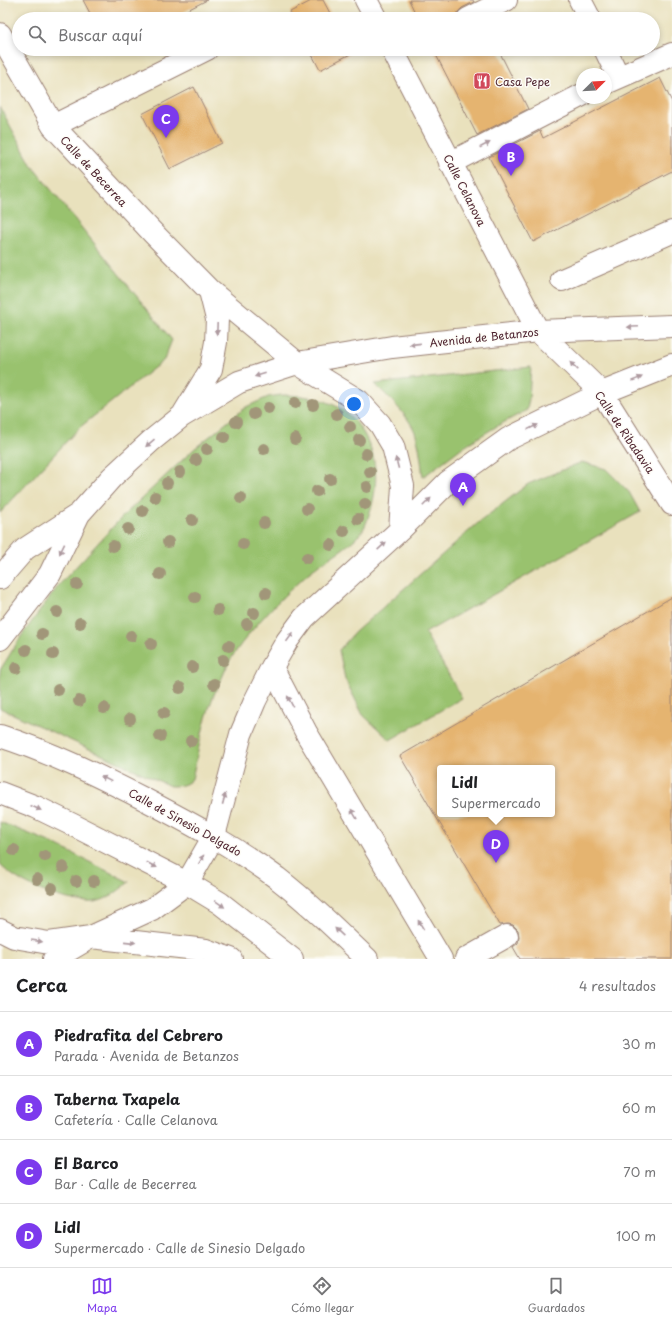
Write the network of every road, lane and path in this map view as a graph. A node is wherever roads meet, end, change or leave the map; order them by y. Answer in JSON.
{"nodes":[{"id":1,"x":366,"y":0,"type":"edge"},
{"id":2,"x":506,"y":0,"type":"edge"},
{"id":3,"x":580,"y":0,"type":"edge"},
{"id":4,"x":372,"y":12,"type":"edge"},
{"id":5,"x":482,"y":12,"type":"edge"},
{"id":6,"x":586,"y":12,"type":"edge"},
{"id":7,"x":0,"y":34,"type":"edge"},
{"id":8,"x":672,"y":54,"type":"edge"},
{"id":9,"x":12,"y":55,"type":"edge"},
{"id":10,"x":12,"y":56,"type":"edge"},
{"id":11,"x":193,"y":56,"type":"edge"},
{"id":12,"x":400,"y":56,"type":"edge"},
{"id":13,"x":607,"y":56,"type":"edge"},
{"id":14,"x":609,"y":68,"type":"edge"},
{"id":15,"x":612,"y":79,"type":"edge"},
{"id":16,"x":576,"y":98,"type":"edge"},
{"id":17,"x":52,"y":126,"type":"junction"},
{"id":18,"x":450,"y":163,"type":"junction"},
{"id":19,"x":672,"y":232,"type":"edge"},
{"id":20,"x":562,"y":280,"type":"dead end"},
{"id":21,"x":210,"y":291,"type":"junction"},
{"id":22,"x":672,"y":326,"type":"edge"},
{"id":23,"x":538,"y":331,"type":"junction"},
{"id":24,"x":297,"y":363,"type":"junction"},
{"id":25,"x":672,"y":365,"type":"edge"},
{"id":26,"x":602,"y":393,"type":"junction"},
{"id":27,"x":182,"y":416,"type":"junction"},
{"id":28,"x":672,"y":504,"type":"edge"},
{"id":29,"x":79,"y":514,"type":"junction"},
{"id":30,"x":400,"y":530,"type":"junction"},
{"id":31,"x":0,"y":578,"type":"edge"},
{"id":32,"x":0,"y":639,"type":"edge"},
{"id":33,"x":272,"y":667,"type":"junction"},
{"id":34,"x":0,"y":736,"type":"edge"},
{"id":35,"x":0,"y":793,"type":"edge"},
{"id":36,"x":214,"y":836,"type":"junction"},
{"id":37,"x":187,"y":883,"type":"junction"},
{"id":38,"x":0,"y":930,"type":"edge"},
{"id":39,"x":507,"y":936,"type":"dead end"},
{"id":40,"x":91,"y":938,"type":"junction"},
{"id":41,"x":54,"y":959,"type":"edge"},
{"id":42,"x":231,"y":959,"type":"edge"},
{"id":43,"x":292,"y":959,"type":"edge"},
{"id":44,"x":367,"y":959,"type":"edge"},
{"id":45,"x":441,"y":959,"type":"edge"},
{"id":46,"x":466,"y":959,"type":"edge"}],
"edges":[{"from":1,"to":4,"type":"street"},
{"from":2,"to":5,"type":"street"},
{"from":3,"to":6,"type":"street"},
{"from":7,"to":9,"type":"street","name":"Calle de Becerrea"},
{"from":8,"to":15,"type":"street"},
{"from":10,"to":17,"type":"street","name":"Calle de Becerrea"},
{"from":11,"to":17,"type":"street"},
{"from":12,"to":18,"type":"street","name":"Calle Celanova"},
{"from":13,"to":14,"type":"street"},
{"from":18,"to":16,"type":"street","one_way":true},
{"from":17,"to":21,"type":"street","name":"Calle de Becerrea"},
{"from":18,"to":23,"type":"street","name":"Calle Celanova"},
{"from":19,"to":20,"type":"street"},
{"from":21,"to":24,"type":"street","name":"Calle de Becerrea"},
{"from":21,"to":27,"type":"street","one_way":true},
{"from":22,"to":23,"type":"street","name":"Avenida de Betanzos","one_way":true},
{"from":23,"to":24,"type":"street","name":"Avenida de Betanzos","one_way":true},
{"from":26,"to":23,"type":"street","name":"Calle de Ribadavia","one_way":true},
{"from":24,"to":27,"type":"street","name":"Avenida de Betanzos","one_way":true},
{"from":30,"to":24,"type":"street","name":"Calle de Becerrea","one_way":true},
{"from":26,"to":25,"type":"street","one_way":true},
{"from":26,"to":28,"type":"street","name":"Calle de Ribadavia"},
{"from":30,"to":26,"type":"street","one_way":true},
{"from":27,"to":29,"type":"street","one_way":true},
{"from":29,"to":31,"type":"street"},
{"from":29,"to":32,"type":"street","one_way":true},
{"from":33,"to":30,"type":"street","one_way":true},
{"from":36,"to":33,"type":"street","one_way":true},
{"from":45,"to":33,"type":"street","one_way":true},
{"from":36,"to":34,"type":"street","name":"Calle de Sinesio Delgado","one_way":true},
{"from":35,"to":37,"type":"street","one_way":true},
{"from":37,"to":36,"type":"street","one_way":true},
{"from":44,"to":36,"type":"street","name":"Calle de Sinesio Delgado","one_way":true},
{"from":37,"to":40,"type":"street"},
{"from":37,"to":43,"type":"street","one_way":true},
{"from":38,"to":40,"type":"street","one_way":true},
{"from":39,"to":46,"type":"street"},
{"from":40,"to":41,"type":"street"},
{"from":40,"to":42,"type":"street","one_way":true}]}
